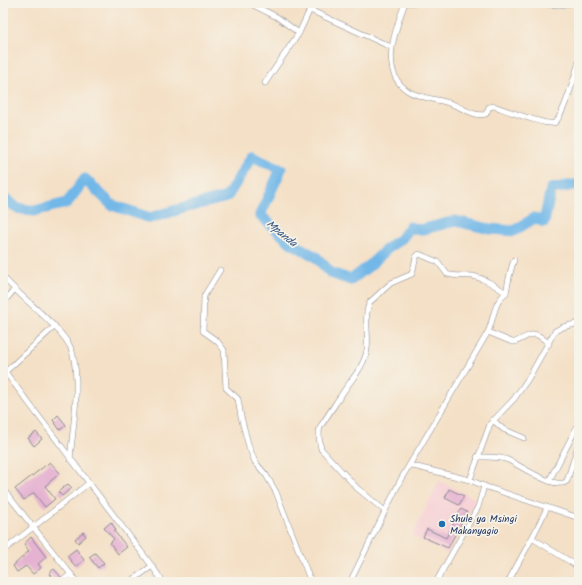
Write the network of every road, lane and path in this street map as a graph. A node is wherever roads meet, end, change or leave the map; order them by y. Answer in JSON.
{"nodes":[{"id":1,"x":249,"y":3,"type":"edge"},
{"id":2,"x":300,"y":3,"type":"edge"},
{"id":3,"x":313,"y":3,"type":"edge"},
{"id":4,"x":405,"y":3,"type":"edge"},
{"id":5,"x":436,"y":3,"type":"edge"},
{"id":6,"x":530,"y":3,"type":"edge"},
{"id":7,"x":571,"y":3,"type":"edge"},
{"id":8,"x":310,"y":10,"type":"junction"},
{"id":9,"x":299,"y":32,"type":"junction"},
{"id":10,"x":391,"y":47,"type":"junction"},
{"id":11,"x":579,"y":60,"type":"edge"},
{"id":12,"x":265,"y":83,"type":"dead end"},
{"id":13,"x":514,"y":260,"type":"dead end"},
{"id":14,"x":220,"y":270,"type":"dead end"},
{"id":15,"x":3,"y":277,"type":"edge"},
{"id":16,"x":14,"y":290,"type":"junction"},
{"id":17,"x":506,"y":293,"type":"junction"},
{"id":18,"x":3,"y":303,"type":"edge"},
{"id":19,"x":579,"y":323,"type":"edge"},
{"id":20,"x":55,"y":326,"type":"junction"},
{"id":21,"x":488,"y":332,"type":"junction"},
{"id":22,"x":549,"y":344,"type":"junction"},
{"id":23,"x":4,"y":372,"type":"edge"},
{"id":24,"x":493,"y":420,"type":"junction"},
{"id":25,"x":579,"y":423,"type":"edge"},
{"id":26,"x":524,"y":438,"type":"dead end"},
{"id":27,"x":568,"y":446,"type":"junction"},
{"id":28,"x":578,"y":450,"type":"edge"},
{"id":29,"x":477,"y":458,"type":"junction"},
{"id":30,"x":70,"y":459,"type":"junction"},
{"id":31,"x":413,"y":466,"type":"dead end"},
{"id":32,"x":470,"y":480,"type":"junction"},
{"id":33,"x":549,"y":481,"type":"junction"},
{"id":34,"x":88,"y":483,"type":"junction"},
{"id":35,"x":484,"y":486,"type":"junction"},
{"id":36,"x":3,"y":489,"type":"edge"},
{"id":37,"x":547,"y":508,"type":"junction"},
{"id":38,"x":385,"y":511,"type":"junction"},
{"id":39,"x":579,"y":518,"type":"edge"},
{"id":40,"x":33,"y":527,"type":"junction"},
{"id":41,"x":532,"y":538,"type":"junction"},
{"id":42,"x":3,"y":551,"type":"edge"},
{"id":43,"x":152,"y":566,"type":"junction"},
{"id":44,"x":579,"y":570,"type":"edge"},
{"id":45,"x":71,"y":574,"type":"junction"},
{"id":46,"x":61,"y":582,"type":"edge"},
{"id":47,"x":77,"y":582,"type":"edge"},
{"id":48,"x":130,"y":582,"type":"edge"},
{"id":49,"x":163,"y":582,"type":"edge"},
{"id":50,"x":310,"y":582,"type":"edge"},
{"id":51,"x":350,"y":582,"type":"edge"},
{"id":52,"x":436,"y":582,"type":"edge"},
{"id":53,"x":508,"y":582,"type":"edge"}],
"edges":[{"from":1,"to":9,"type":"street"},
{"from":2,"to":8,"type":"street"},
{"from":3,"to":8,"type":"street"},
{"from":4,"to":5,"type":"street"},
{"from":4,"to":10,"type":"street"},
{"from":6,"to":7,"type":"street"},
{"from":8,"to":9,"type":"street"},
{"from":8,"to":10,"type":"street"},
{"from":9,"to":12,"type":"street"},
{"from":10,"to":11,"type":"street"},
{"from":13,"to":17,"type":"street"},
{"from":14,"to":50,"type":"street"},
{"from":15,"to":16,"type":"street"},
{"from":16,"to":18,"type":"street"},
{"from":16,"to":20,"type":"street"},
{"from":17,"to":21,"type":"street"},
{"from":17,"to":38,"type":"street"},
{"from":19,"to":22,"type":"street"},
{"from":20,"to":23,"type":"street"},
{"from":20,"to":30,"type":"street"},
{"from":21,"to":22,"type":"street"},
{"from":21,"to":38,"type":"street"},
{"from":22,"to":24,"type":"street"},
{"from":23,"to":30,"type":"street"},
{"from":24,"to":26,"type":"street"},
{"from":24,"to":29,"type":"street"},
{"from":25,"to":27,"type":"street"},
{"from":27,"to":28,"type":"street"},
{"from":27,"to":33,"type":"street"},
{"from":28,"to":33,"type":"street"},
{"from":29,"to":32,"type":"street"},
{"from":29,"to":33,"type":"street"},
{"from":30,"to":34,"type":"street"},
{"from":31,"to":32,"type":"street"},
{"from":32,"to":35,"type":"street"},
{"from":34,"to":40,"type":"street"},
{"from":34,"to":43,"type":"street"},
{"from":35,"to":37,"type":"street"},
{"from":35,"to":52,"type":"street"},
{"from":36,"to":40,"type":"street"},
{"from":37,"to":39,"type":"street"},
{"from":37,"to":41,"type":"street"},
{"from":38,"to":51,"type":"street"},
{"from":40,"to":42,"type":"street"},
{"from":40,"to":45,"type":"street"},
{"from":41,"to":44,"type":"street"},
{"from":41,"to":53,"type":"street"},
{"from":43,"to":48,"type":"street"},
{"from":43,"to":49,"type":"street"},
{"from":45,"to":46,"type":"street"},
{"from":45,"to":47,"type":"street"}]}
